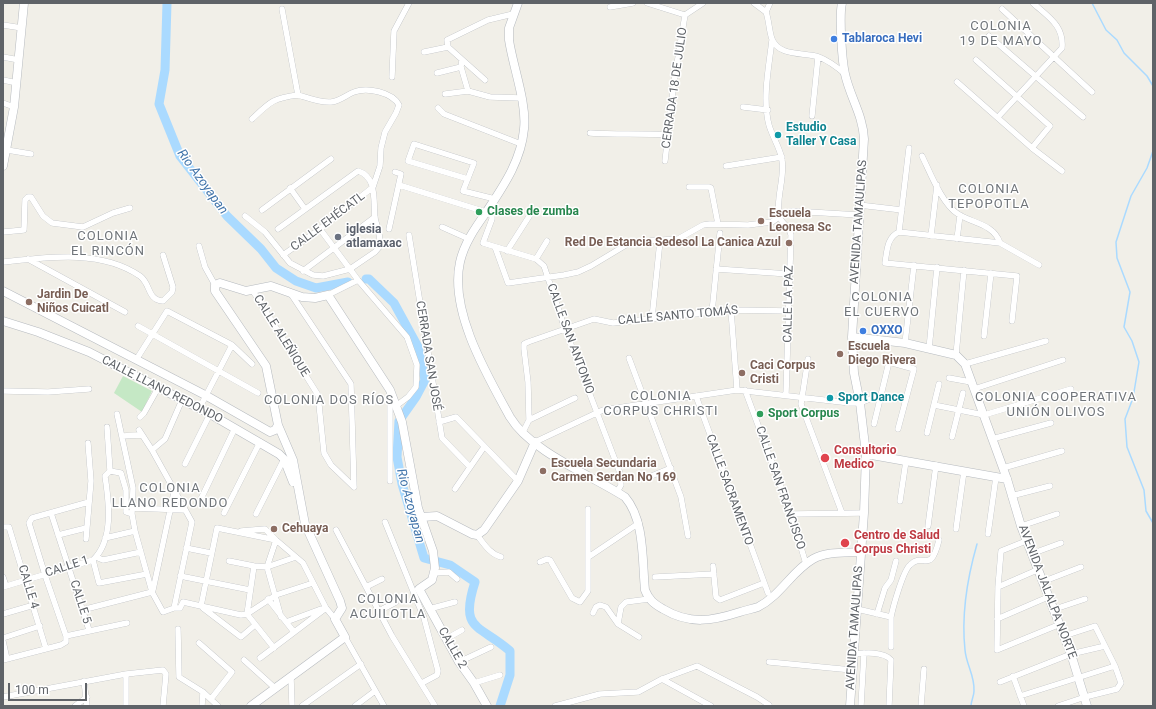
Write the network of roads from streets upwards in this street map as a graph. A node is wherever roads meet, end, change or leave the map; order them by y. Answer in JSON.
{"nodes":[{"id":1,"x":24,"y":3,"type":"edge"},
{"id":2,"x":409,"y":3,"type":"edge"},
{"id":3,"x":518,"y":3,"type":"edge"},
{"id":4,"x":633,"y":3,"type":"edge"},
{"id":5,"x":647,"y":3,"type":"edge"},
{"id":6,"x":702,"y":3,"type":"edge"},
{"id":7,"x":754,"y":3,"type":"edge"},
{"id":8,"x":770,"y":3,"type":"edge"},
{"id":9,"x":842,"y":3,"type":"edge"},
{"id":10,"x":1033,"y":3,"type":"edge"},
{"id":11,"x":610,"y":7,"type":"dead end"},
{"id":12,"x":282,"y":9,"type":"dead end"},
{"id":13,"x":1002,"y":9,"type":"dead end"},
{"id":14,"x":766,"y":12,"type":"junction"},
{"id":15,"x":513,"y":14,"type":"junction"},
{"id":16,"x":685,"y":15,"type":"junction"},
{"id":17,"x":3,"y":25,"type":"edge"},
{"id":18,"x":22,"y":28,"type":"junction"},
{"id":19,"x":989,"y":36,"type":"dead end"},
{"id":20,"x":772,"y":40,"type":"junction"},
{"id":21,"x":447,"y":45,"type":"junction"},
{"id":22,"x":424,"y":52,"type":"dead end"},
{"id":23,"x":3,"y":57,"type":"edge"},
{"id":24,"x":818,"y":57,"type":"junction"},
{"id":25,"x":1054,"y":57,"type":"junction"},
{"id":26,"x":19,"y":60,"type":"junction"},
{"id":27,"x":462,"y":60,"type":"junction"},
{"id":28,"x":976,"y":60,"type":"dead end"},
{"id":29,"x":461,"y":67,"type":"junction"},
{"id":30,"x":437,"y":73,"type":"dead end"},
{"id":31,"x":845,"y":74,"type":"junction"},
{"id":32,"x":1036,"y":76,"type":"junction"},
{"id":33,"x":392,"y":77,"type":"dead end"},
{"id":34,"x":3,"y":80,"type":"edge"},
{"id":35,"x":485,"y":80,"type":"dead end"},
{"id":36,"x":17,"y":82,"type":"junction"},
{"id":37,"x":957,"y":82,"type":"dead end"},
{"id":38,"x":468,"y":91,"type":"junction"},
{"id":39,"x":1092,"y":92,"type":"dead end"},
{"id":40,"x":445,"y":94,"type":"dead end"},
{"id":41,"x":298,"y":96,"type":"junction"},
{"id":42,"x":1018,"y":96,"type":"junction"},
{"id":43,"x":521,"y":98,"type":"junction"},
{"id":44,"x":3,"y":104,"type":"edge"},
{"id":45,"x":14,"y":107,"type":"junction"},
{"id":46,"x":743,"y":107,"type":"dead end"},
{"id":47,"x":438,"y":108,"type":"dead end"},
{"id":48,"x":768,"y":110,"type":"junction"},
{"id":49,"x":812,"y":116,"type":"dead end"},
{"id":50,"x":998,"y":117,"type":"junction"},
{"id":51,"x":1083,"y":117,"type":"dead end"},
{"id":52,"x":252,"y":118,"type":"dead end"},
{"id":53,"x":590,"y":133,"type":"dead end"},
{"id":54,"x":668,"y":135,"type":"junction"},
{"id":55,"x":521,"y":144,"type":"junction"},
{"id":56,"x":909,"y":148,"type":"dead end"},
{"id":57,"x":1032,"y":148,"type":"junction"},
{"id":58,"x":7,"y":150,"type":"junction"},
{"id":59,"x":31,"y":154,"type":"dead end"},
{"id":60,"x":922,"y":156,"type":"dead end"},
{"id":61,"x":782,"y":157,"type":"junction"},
{"id":62,"x":331,"y":159,"type":"dead end"},
{"id":63,"x":665,"y":161,"type":"dead end"},
{"id":64,"x":3,"y":166,"type":"edge"},
{"id":65,"x":726,"y":166,"type":"dead end"},
{"id":66,"x":1062,"y":171,"type":"dead end"},
{"id":67,"x":398,"y":173,"type":"dead end"},
{"id":68,"x":468,"y":178,"type":"junction"},
{"id":69,"x":399,"y":185,"type":"junction"},
{"id":70,"x":937,"y":185,"type":"junction"},
{"id":71,"x":689,"y":187,"type":"dead end"},
{"id":72,"x":290,"y":188,"type":"junction"},
{"id":73,"x":373,"y":188,"type":"junction"},
{"id":74,"x":495,"y":199,"type":"junction"},
{"id":75,"x":859,"y":205,"type":"junction"},
{"id":76,"x":130,"y":208,"type":"dead end"},
{"id":77,"x":306,"y":209,"type":"junction"},
{"id":78,"x":262,"y":210,"type":"dead end"},
{"id":79,"x":902,"y":210,"type":"junction"},
{"id":80,"x":486,"y":212,"type":"junction"},
{"id":81,"x":530,"y":215,"type":"dead end"},
{"id":82,"x":859,"y":215,"type":"junction"},
{"id":83,"x":960,"y":215,"type":"junction"},
{"id":84,"x":245,"y":216,"type":"dead end"},
{"id":85,"x":375,"y":217,"type":"junction"},
{"id":86,"x":779,"y":217,"type":"junction"},
{"id":87,"x":718,"y":224,"type":"junction"},
{"id":88,"x":442,"y":227,"type":"dead end"},
{"id":89,"x":278,"y":229,"type":"dead end"},
{"id":90,"x":320,"y":229,"type":"junction"},
{"id":91,"x":389,"y":229,"type":"dead end"},
{"id":92,"x":3,"y":232,"type":"edge"},
{"id":93,"x":899,"y":232,"type":"junction"},
{"id":94,"x":720,"y":233,"type":"dead end"},
{"id":95,"x":409,"y":235,"type":"dead end"},
{"id":96,"x":931,"y":236,"type":"junction"},
{"id":97,"x":469,"y":239,"type":"junction"},
{"id":98,"x":957,"y":239,"type":"junction"},
{"id":99,"x":548,"y":241,"type":"dead end"},
{"id":100,"x":660,"y":241,"type":"junction"},
{"id":101,"x":1000,"y":242,"type":"junction"},
{"id":102,"x":198,"y":246,"type":"dead end"},
{"id":103,"x":495,"y":247,"type":"junction"},
{"id":104,"x":334,"y":248,"type":"junction"},
{"id":105,"x":507,"y":251,"type":"junction"},
{"id":106,"x":163,"y":255,"type":"dead end"},
{"id":107,"x":283,"y":256,"type":"junction"},
{"id":108,"x":28,"y":259,"type":"junction"},
{"id":109,"x":536,"y":259,"type":"junction"},
{"id":110,"x":3,"y":262,"type":"edge"},
{"id":111,"x":1039,"y":264,"type":"dead end"},
{"id":112,"x":914,"y":265,"type":"junction"},
{"id":113,"x":937,"y":267,"type":"junction"},
{"id":114,"x":350,"y":269,"type":"junction"},
{"id":115,"x":716,"y":269,"type":"junction"},
{"id":116,"x":964,"y":270,"type":"junction"},
{"id":117,"x":303,"y":271,"type":"junction"},
{"id":118,"x":992,"y":273,"type":"junction"},
{"id":119,"x":789,"y":274,"type":"junction"},
{"id":120,"x":547,"y":277,"type":"junction"},
{"id":121,"x":358,"y":280,"type":"junction"},
{"id":122,"x":215,"y":285,"type":"junction"},
{"id":123,"x":3,"y":291,"type":"edge"},
{"id":124,"x":253,"y":291,"type":"junction"},
{"id":125,"x":291,"y":294,"type":"junction"},
{"id":126,"x":328,"y":295,"type":"junction"},
{"id":127,"x":731,"y":310,"type":"junction"},
{"id":128,"x":789,"y":311,"type":"junction"},
{"id":129,"x":124,"y":312,"type":"dead end"},
{"id":130,"x":712,"y":312,"type":"junction"},
{"id":131,"x":652,"y":318,"type":"junction"},
{"id":132,"x":3,"y":321,"type":"edge"},
{"id":133,"x":1012,"y":321,"type":"dead end"},
{"id":134,"x":138,"y":326,"type":"dead end"},
{"id":135,"x":565,"y":329,"type":"junction"},
{"id":136,"x":151,"y":334,"type":"junction"},
{"id":137,"x":984,"y":336,"type":"dead end"},
{"id":138,"x":852,"y":337,"type":"junction"},
{"id":139,"x":95,"y":339,"type":"junction"},
{"id":140,"x":1046,"y":341,"type":"dead end"},
{"id":141,"x":905,"y":343,"type":"junction"},
{"id":142,"x":232,"y":345,"type":"junction"},
{"id":143,"x":929,"y":349,"type":"junction"},
{"id":144,"x":89,"y":352,"type":"junction"},
{"id":145,"x":956,"y":355,"type":"junction"},
{"id":146,"x":629,"y":358,"type":"dead end"},
{"id":147,"x":808,"y":359,"type":"dead end"},
{"id":148,"x":136,"y":360,"type":"junction"},
{"id":149,"x":1063,"y":360,"type":"dead end"},
{"id":150,"x":252,"y":364,"type":"dead end"},
{"id":151,"x":965,"y":364,"type":"junction"},
{"id":152,"x":218,"y":370,"type":"junction"},
{"id":153,"x":949,"y":378,"type":"dead end"},
{"id":154,"x":939,"y":384,"type":"dead end"},
{"id":155,"x":973,"y":386,"type":"junction"},
{"id":156,"x":158,"y":388,"type":"junction"},
{"id":157,"x":1071,"y":388,"type":"dead end"},
{"id":158,"x":89,"y":389,"type":"dead end"},
{"id":159,"x":390,"y":390,"type":"junction"},
{"id":160,"x":737,"y":390,"type":"junction"},
{"id":161,"x":745,"y":390,"type":"junction"},
{"id":162,"x":3,"y":391,"type":"edge"},
{"id":163,"x":258,"y":393,"type":"dead end"},
{"id":164,"x":786,"y":394,"type":"junction"},
{"id":165,"x":963,"y":394,"type":"dead end"},
{"id":166,"x":205,"y":395,"type":"junction"},
{"id":167,"x":880,"y":395,"type":"junction"},
{"id":168,"x":696,"y":396,"type":"junction"},
{"id":169,"x":575,"y":398,"type":"dead end"},
{"id":170,"x":801,"y":398,"type":"junction"},
{"id":171,"x":182,"y":400,"type":"junction"},
{"id":172,"x":906,"y":400,"type":"junction"},
{"id":173,"x":645,"y":403,"type":"junction"},
{"id":174,"x":860,"y":403,"type":"junction"},
{"id":175,"x":934,"y":405,"type":"junction"},
{"id":176,"x":199,"y":408,"type":"junction"},
{"id":177,"x":397,"y":409,"type":"junction"},
{"id":178,"x":959,"y":411,"type":"junction"},
{"id":179,"x":598,"y":413,"type":"junction"},
{"id":180,"x":117,"y":414,"type":"dead end"},
{"id":181,"x":210,"y":414,"type":"junction"},
{"id":182,"x":984,"y":415,"type":"junction"},
{"id":183,"x":140,"y":417,"type":"dead end"},
{"id":184,"x":529,"y":420,"type":"junction"},
{"id":185,"x":439,"y":422,"type":"junction"},
{"id":186,"x":1051,"y":423,"type":"dead end"},
{"id":187,"x":874,"y":424,"type":"dead end"},
{"id":188,"x":278,"y":425,"type":"junction"},
{"id":189,"x":107,"y":427,"type":"dead end"},
{"id":190,"x":235,"y":428,"type":"junction"},
{"id":191,"x":898,"y":429,"type":"dead end"},
{"id":192,"x":523,"y":432,"type":"junction"},
{"id":193,"x":927,"y":433,"type":"dead end"},
{"id":194,"x":122,"y":436,"type":"junction"},
{"id":195,"x":952,"y":437,"type":"dead end"},
{"id":196,"x":992,"y":439,"type":"junction"},
{"id":197,"x":260,"y":442,"type":"junction"},
{"id":198,"x":535,"y":442,"type":"junction"},
{"id":199,"x":88,"y":444,"type":"dead end"},
{"id":200,"x":484,"y":447,"type":"junction"},
{"id":201,"x":152,"y":450,"type":"junction"},
{"id":202,"x":1062,"y":451,"type":"dead end"},
{"id":203,"x":866,"y":454,"type":"junction"},
{"id":204,"x":284,"y":459,"type":"junction"},
{"id":205,"x":906,"y":460,"type":"junction"},
{"id":206,"x":185,"y":464,"type":"dead end"},
{"id":207,"x":936,"y":465,"type":"junction"},
{"id":208,"x":470,"y":467,"type":"junction"},
{"id":209,"x":671,"y":468,"type":"junction"},
{"id":210,"x":1002,"y":468,"type":"junction"},
{"id":211,"x":964,"y":470,"type":"junction"},
{"id":212,"x":110,"y":471,"type":"junction"},
{"id":213,"x":996,"y":477,"type":"junction"},
{"id":214,"x":644,"y":479,"type":"dead end"},
{"id":215,"x":1007,"y":479,"type":"junction"},
{"id":216,"x":390,"y":481,"type":"dead end"},
{"id":217,"x":518,"y":481,"type":"junction"},
{"id":218,"x":1050,"y":486,"type":"dead end"},
{"id":219,"x":455,"y":488,"type":"dead end"},
{"id":220,"x":297,"y":490,"type":"junction"},
{"id":221,"x":174,"y":492,"type":"junction"},
{"id":222,"x":617,"y":492,"type":"junction"},
{"id":223,"x":1011,"y":496,"type":"junction"},
{"id":224,"x":900,"y":501,"type":"dead end"},
{"id":225,"x":89,"y":502,"type":"junction"},
{"id":226,"x":199,"y":503,"type":"dead end"},
{"id":227,"x":171,"y":508,"type":"junction"},
{"id":228,"x":588,"y":509,"type":"dead end"},
{"id":229,"x":185,"y":510,"type":"junction"},
{"id":230,"x":132,"y":511,"type":"junction"},
{"id":231,"x":52,"y":513,"type":"junction"},
{"id":232,"x":224,"y":513,"type":"dead end"},
{"id":233,"x":842,"y":513,"type":"junction"},
{"id":234,"x":864,"y":513,"type":"junction"},
{"id":235,"x":256,"y":514,"type":"dead end"},
{"id":236,"x":791,"y":514,"type":"junction"},
{"id":237,"x":1057,"y":514,"type":"dead end"},
{"id":238,"x":422,"y":517,"type":"junction"},
{"id":239,"x":385,"y":522,"type":"dead end"},
{"id":240,"x":639,"y":523,"type":"junction"},
{"id":241,"x":5,"y":526,"type":"edge"},
{"id":242,"x":928,"y":526,"type":"dead end"},
{"id":243,"x":1021,"y":526,"type":"junction"},
{"id":244,"x":86,"y":528,"type":"junction"},
{"id":245,"x":336,"y":530,"type":"dead end"},
{"id":246,"x":956,"y":530,"type":"dead end"},
{"id":247,"x":135,"y":531,"type":"junction"},
{"id":248,"x":988,"y":534,"type":"dead end"},
{"id":249,"x":477,"y":535,"type":"junction"},
{"id":250,"x":58,"y":536,"type":"junction"},
{"id":251,"x":688,"y":536,"type":"dead end"},
{"id":252,"x":105,"y":538,"type":"junction"},
{"id":253,"x":86,"y":539,"type":"dead end"},
{"id":254,"x":276,"y":540,"type":"junction"},
{"id":255,"x":939,"y":540,"type":"dead end"},
{"id":256,"x":1026,"y":541,"type":"junction"},
{"id":257,"x":1061,"y":542,"type":"dead end"},
{"id":258,"x":186,"y":548,"type":"junction"},
{"id":259,"x":141,"y":552,"type":"junction"},
{"id":260,"x":861,"y":552,"type":"junction"},
{"id":261,"x":211,"y":553,"type":"junction"},
{"id":262,"x":1031,"y":554,"type":"junction"},
{"id":263,"x":590,"y":556,"type":"junction"},
{"id":264,"x":296,"y":557,"type":"junction"},
{"id":265,"x":501,"y":557,"type":"dead end"},
{"id":266,"x":94,"y":559,"type":"junction"},
{"id":267,"x":229,"y":561,"type":"dead end"},
{"id":268,"x":896,"y":561,"type":"dead end"},
{"id":269,"x":540,"y":562,"type":"dead end"},
{"id":270,"x":806,"y":564,"type":"junction"},
{"id":271,"x":254,"y":566,"type":"junction"},
{"id":272,"x":713,"y":566,"type":"dead end"},
{"id":273,"x":68,"y":567,"type":"junction"},
{"id":274,"x":267,"y":567,"type":"junction"},
{"id":275,"x":1081,"y":567,"type":"dead end"},
{"id":276,"x":435,"y":570,"type":"junction"},
{"id":277,"x":1037,"y":570,"type":"junction"},
{"id":278,"x":147,"y":574,"type":"junction"},
{"id":279,"x":714,"y":574,"type":"junction"},
{"id":280,"x":44,"y":575,"type":"junction"},
{"id":281,"x":180,"y":576,"type":"junction"},
{"id":282,"x":3,"y":577,"type":"edge"},
{"id":283,"x":655,"y":577,"type":"dead end"},
{"id":284,"x":382,"y":579,"type":"dead end"},
{"id":285,"x":458,"y":579,"type":"dead end"},
{"id":286,"x":26,"y":580,"type":"junction"},
{"id":287,"x":206,"y":581,"type":"junction"},
{"id":288,"x":1042,"y":582,"type":"junction"},
{"id":289,"x":313,"y":583,"type":"junction"},
{"id":290,"x":764,"y":583,"type":"junction"},
{"id":291,"x":4,"y":587,"type":"edge"},
{"id":292,"x":366,"y":587,"type":"junction"},
{"id":293,"x":998,"y":587,"type":"junction"},
{"id":294,"x":250,"y":590,"type":"junction"},
{"id":295,"x":416,"y":590,"type":"junction"},
{"id":296,"x":152,"y":592,"type":"junction"},
{"id":297,"x":768,"y":593,"type":"dead end"},
{"id":298,"x":276,"y":595,"type":"junction"},
{"id":299,"x":1048,"y":597,"type":"junction"},
{"id":300,"x":268,"y":599,"type":"junction"},
{"id":301,"x":649,"y":599,"type":"junction"},
{"id":302,"x":1085,"y":599,"type":"dead end"},
{"id":303,"x":396,"y":602,"type":"dead end"},
{"id":304,"x":455,"y":602,"type":"dead end"},
{"id":305,"x":34,"y":605,"type":"junction"},
{"id":306,"x":201,"y":606,"type":"junction"},
{"id":307,"x":174,"y":608,"type":"junction"},
{"id":308,"x":326,"y":608,"type":"junction"},
{"id":309,"x":429,"y":609,"type":"junction"},
{"id":310,"x":857,"y":609,"type":"junction"},
{"id":311,"x":82,"y":610,"type":"junction"},
{"id":312,"x":1052,"y":610,"type":"junction"},
{"id":313,"x":378,"y":611,"type":"junction"},
{"id":314,"x":593,"y":613,"type":"dead end"},
{"id":315,"x":3,"y":614,"type":"edge"},
{"id":316,"x":247,"y":614,"type":"junction"},
{"id":317,"x":877,"y":614,"type":"junction"},
{"id":318,"x":281,"y":617,"type":"junction"},
{"id":319,"x":891,"y":617,"type":"junction"},
{"id":320,"x":335,"y":619,"type":"junction"},
{"id":321,"x":997,"y":619,"type":"junction"},
{"id":322,"x":286,"y":622,"type":"junction"},
{"id":323,"x":127,"y":623,"type":"dead end"},
{"id":324,"x":618,"y":624,"type":"junction"},
{"id":325,"x":1058,"y":624,"type":"junction"},
{"id":326,"x":255,"y":625,"type":"junction"},
{"id":327,"x":40,"y":626,"type":"junction"},
{"id":328,"x":178,"y":629,"type":"dead end"},
{"id":329,"x":89,"y":630,"type":"junction"},
{"id":330,"x":462,"y":630,"type":"dead end"},
{"id":331,"x":294,"y":632,"type":"junction"},
{"id":332,"x":66,"y":636,"type":"junction"},
{"id":333,"x":1064,"y":636,"type":"junction"},
{"id":334,"x":345,"y":637,"type":"junction"},
{"id":335,"x":639,"y":637,"type":"dead end"},
{"id":336,"x":3,"y":638,"type":"edge"},
{"id":337,"x":446,"y":639,"type":"junction"},
{"id":338,"x":3,"y":641,"type":"edge"},
{"id":339,"x":199,"y":643,"type":"dead end"},
{"id":340,"x":1105,"y":646,"type":"junction"},
{"id":341,"x":491,"y":647,"type":"dead end"},
{"id":342,"x":891,"y":647,"type":"dead end"},
{"id":343,"x":274,"y":648,"type":"junction"},
{"id":344,"x":46,"y":649,"type":"junction"},
{"id":345,"x":864,"y":653,"type":"junction"},
{"id":346,"x":853,"y":654,"type":"junction"},
{"id":347,"x":1071,"y":654,"type":"junction"},
{"id":348,"x":260,"y":658,"type":"dead end"},
{"id":349,"x":5,"y":659,"type":"edge"},
{"id":350,"x":244,"y":660,"type":"dead end"},
{"id":351,"x":458,"y":662,"type":"junction"},
{"id":352,"x":769,"y":662,"type":"dead end"},
{"id":353,"x":360,"y":664,"type":"junction"},
{"id":354,"x":1115,"y":666,"type":"junction"},
{"id":355,"x":924,"y":669,"type":"dead end"},
{"id":356,"x":852,"y":670,"type":"junction"},
{"id":357,"x":126,"y":674,"type":"junction"},
{"id":358,"x":500,"y":675,"type":"dead end"},
{"id":359,"x":1013,"y":676,"type":"junction"},
{"id":360,"x":1078,"y":676,"type":"junction"},
{"id":361,"x":291,"y":677,"type":"junction"},
{"id":362,"x":662,"y":679,"type":"junction"},
{"id":363,"x":84,"y":681,"type":"junction"},
{"id":364,"x":1000,"y":682,"type":"dead end"},
{"id":365,"x":422,"y":683,"type":"junction"},
{"id":366,"x":474,"y":683,"type":"junction"},
{"id":367,"x":275,"y":688,"type":"junction"},
{"id":368,"x":375,"y":691,"type":"junction"},
{"id":369,"x":203,"y":692,"type":"junction"},
{"id":370,"x":1020,"y":696,"type":"junction"},
{"id":371,"x":3,"y":697,"type":"edge"},
{"id":372,"x":87,"y":697,"type":"junction"},
{"id":373,"x":1085,"y":697,"type":"junction"},
{"id":374,"x":211,"y":699,"type":"junction"},
{"id":375,"x":75,"y":706,"type":"edge"},
{"id":376,"x":87,"y":706,"type":"edge"},
{"id":377,"x":126,"y":706,"type":"edge"},
{"id":378,"x":163,"y":706,"type":"edge"},
{"id":379,"x":202,"y":706,"type":"edge"},
{"id":380,"x":218,"y":706,"type":"edge"},
{"id":381,"x":251,"y":706,"type":"edge"},
{"id":382,"x":292,"y":706,"type":"edge"},
{"id":383,"x":302,"y":706,"type":"edge"},
{"id":384,"x":355,"y":706,"type":"edge"},
{"id":385,"x":384,"y":706,"type":"edge"},
{"id":386,"x":435,"y":706,"type":"edge"},
{"id":387,"x":487,"y":706,"type":"edge"},
{"id":388,"x":556,"y":706,"type":"edge"},
{"id":389,"x":710,"y":706,"type":"edge"},
{"id":390,"x":768,"y":706,"type":"edge"},
{"id":391,"x":850,"y":706,"type":"edge"},
{"id":392,"x":861,"y":706,"type":"edge"},
{"id":393,"x":889,"y":706,"type":"edge"},
{"id":394,"x":921,"y":706,"type":"edge"},
{"id":395,"x":1024,"y":706,"type":"edge"},
{"id":396,"x":1058,"y":706,"type":"edge"},
{"id":397,"x":1087,"y":706,"type":"edge"}],
"edges":[{"from":1,"to":18,"type":"street"},
{"from":2,"to":33,"type":"street"},
{"from":3,"to":15,"type":"street"},
{"from":4,"to":11,"type":"street"},
{"from":5,"to":16,"type":"street"},
{"from":6,"to":16,"type":"street"},
{"from":7,"to":14,"type":"street"},
{"from":8,"to":14,"type":"street"},
{"from":9,"to":31,"type":"street","name":"AVENIDA TAMAULIPAS"},
{"from":10,"to":25,"type":"street"},
{"from":12,"to":41,"type":"street"},
{"from":13,"to":25,"type":"street"},
{"from":14,"to":20,"type":"street"},
{"from":15,"to":21,"type":"street"},
{"from":15,"to":43,"type":"street"},
{"from":16,"to":54,"type":"street","name":"CERRADA 18 DE JULIO"},
{"from":17,"to":18,"type":"street"},
{"from":18,"to":26,"type":"street"},
{"from":19,"to":32,"type":"street"},
{"from":20,"to":24,"type":"street"},
{"from":20,"to":48,"type":"street"},
{"from":21,"to":22,"type":"street"},
{"from":21,"to":27,"type":"street"},
{"from":23,"to":26,"type":"street"},
{"from":24,"to":31,"type":"street"},
{"from":24,"to":49,"type":"street"},
{"from":25,"to":32,"type":"street"},
{"from":25,"to":39,"type":"street"},
{"from":26,"to":36,"type":"street"},
{"from":27,"to":29,"type":"street"},
{"from":27,"to":35,"type":"street"},
{"from":28,"to":42,"type":"street"},
{"from":29,"to":30,"type":"street"},
{"from":29,"to":38,"type":"street"},
{"from":31,"to":75,"type":"street","name":"AVENIDA TAMAULIPAS"},
{"from":32,"to":42,"type":"street"},
{"from":32,"to":51,"type":"street"},
{"from":34,"to":36,"type":"street"},
{"from":36,"to":45,"type":"street"},
{"from":37,"to":50,"type":"street"},
{"from":38,"to":40,"type":"street"},
{"from":38,"to":43,"type":"street"},
{"from":41,"to":52,"type":"street"},
{"from":41,"to":73,"type":"street"},
{"from":42,"to":50,"type":"street"},
{"from":42,"to":57,"type":"street"},
{"from":43,"to":55,"type":"street"},
{"from":44,"to":45,"type":"street"},
{"from":45,"to":58,"type":"street"},
{"from":46,"to":48,"type":"street"},
{"from":47,"to":55,"type":"street"},
{"from":48,"to":61,"type":"street"},
{"from":50,"to":57,"type":"street"},
{"from":53,"to":54,"type":"street"},
{"from":54,"to":63,"type":"street","name":"CERRADA 18 DE JULIO"},
{"from":55,"to":74,"type":"street"},
{"from":56,"to":79,"type":"street"},
{"from":57,"to":66,"type":"street"},
{"from":58,"to":59,"type":"street"},
{"from":58,"to":64,"type":"street"},
{"from":60,"to":70,"type":"street"},
{"from":61,"to":65,"type":"street"},
{"from":61,"to":86,"type":"street"},
{"from":62,"to":72,"type":"street"},
{"from":67,"to":69,"type":"street"},
{"from":68,"to":68,"type":"street"},
{"from":68,"to":74,"type":"street"},
{"from":69,"to":80,"type":"street"},
{"from":69,"to":91,"type":"street"},
{"from":70,"to":83,"type":"street"},
{"from":70,"to":96,"type":"street"},
{"from":71,"to":87,"type":"street"},
{"from":72,"to":77,"type":"street"},
{"from":72,"to":78,"type":"street"},
{"from":73,"to":77,"type":"street"},
{"from":73,"to":85,"type":"street"},
{"from":73,"to":90,"type":"street","name":"CALLE EHÉCATL"},
{"from":74,"to":80,"type":"street"},
{"from":75,"to":79,"type":"street"},
{"from":75,"to":82,"type":"street","name":"AVENIDA TAMAULIPAS"},
{"from":76,"to":92,"type":"street"},
{"from":77,"to":89,"type":"street"},
{"from":79,"to":93,"type":"street"},
{"from":80,"to":97,"type":"street"},
{"from":80,"to":103,"type":"street"},
{"from":81,"to":105,"type":"street"},
{"from":82,"to":86,"type":"street"},
{"from":82,"to":138,"type":"street","name":"AVENIDA TAMAULIPAS"},
{"from":83,"to":98,"type":"street"},
{"from":83,"to":101,"type":"street"},
{"from":84,"to":107,"type":"street"},
{"from":85,"to":104,"type":"street"},
{"from":85,"to":114,"type":"street"},
{"from":86,"to":87,"type":"street"},
{"from":86,"to":119,"type":"street","name":"CALLE LA PAZ"},
{"from":87,"to":100,"type":"street"},
{"from":88,"to":97,"type":"street"},
{"from":90,"to":104,"type":"street"},
{"from":90,"to":107,"type":"street","name":"CALLE EHÉCATL"},
{"from":93,"to":96,"type":"street"},
{"from":93,"to":112,"type":"street"},
{"from":94,"to":115,"type":"street"},
{"from":95,"to":185,"type":"street","name":"CERRADA SAN JOSÉ"},
{"from":96,"to":98,"type":"street"},
{"from":97,"to":192,"type":"street"},
{"from":98,"to":101,"type":"street"},
{"from":99,"to":109,"type":"street"},
{"from":100,"to":120,"type":"street"},
{"from":100,"to":131,"type":"street"},
{"from":101,"to":111,"type":"street"},
{"from":102,"to":122,"type":"street"},
{"from":103,"to":105,"type":"street"},
{"from":103,"to":120,"type":"street"},
{"from":104,"to":114,"type":"street"},
{"from":104,"to":117,"type":"street"},
{"from":105,"to":109,"type":"street"},
{"from":106,"to":108,"type":"street"},
{"from":107,"to":117,"type":"street"},
{"from":108,"to":110,"type":"street"},
{"from":108,"to":129,"type":"street"},
{"from":109,"to":120,"type":"street","name":"CALLE SAN ANTONIO"},
{"from":112,"to":113,"type":"street"},
{"from":112,"to":141,"type":"street"},
{"from":113,"to":116,"type":"street"},
{"from":113,"to":143,"type":"street"},
{"from":114,"to":117,"type":"street"},
{"from":114,"to":121,"type":"street"},
{"from":115,"to":119,"type":"street"},
{"from":115,"to":130,"type":"street"},
{"from":116,"to":118,"type":"street"},
{"from":116,"to":145,"type":"street"},
{"from":118,"to":133,"type":"street"},
{"from":118,"to":137,"type":"street"},
{"from":119,"to":128,"type":"street","name":"CALLE LA PAZ"},
{"from":120,"to":135,"type":"street","name":"CALLE SAN ANTONIO"},
{"from":121,"to":126,"type":"street"},
{"from":121,"to":177,"type":"street"},
{"from":122,"to":124,"type":"street"},
{"from":122,"to":188,"type":"street"},
{"from":123,"to":139,"type":"street","name":"CALLE LLANO REDONDO"},
{"from":124,"to":125,"type":"street"},
{"from":124,"to":125,"type":"street","name":"CALLE ALEÑIQUE"},
{"from":125,"to":126,"type":"street"},
{"from":126,"to":159,"type":"street"},
{"from":127,"to":128,"type":"street","name":"CALLE SANTO TOMÁS"},
{"from":127,"to":130,"type":"street","name":"CALLE SANTO TOMÁS"},
{"from":127,"to":160,"type":"street"},
{"from":128,"to":164,"type":"street","name":"CALLE LA PAZ"},
{"from":130,"to":131,"type":"street","name":"CALLE SANTO TOMÁS"},
{"from":131,"to":135,"type":"street","name":"CALLE SANTO TOMÁS"},
{"from":132,"to":144,"type":"street","name":"CALLE LLANO REDONDO"},
{"from":134,"to":136,"type":"street"},
{"from":135,"to":179,"type":"street","name":"CALLE SAN ANTONIO"},
{"from":135,"to":184,"type":"street","name":"CALLE SANTO TOMÁS"},
{"from":136,"to":142,"type":"street"},
{"from":136,"to":148,"type":"street"},
{"from":136,"to":152,"type":"street"},
{"from":138,"to":141,"type":"street"},
{"from":138,"to":174,"type":"street","name":"AVENIDA TAMAULIPAS"},
{"from":139,"to":144,"type":"street"},
{"from":139,"to":148,"type":"street","name":"CALLE LLANO REDONDO"},
{"from":140,"to":151,"type":"street"},
{"from":141,"to":143,"type":"street"},
{"from":142,"to":150,"type":"street"},
{"from":142,"to":152,"type":"street"},
{"from":143,"to":145,"type":"street"},
{"from":144,"to":156,"type":"street","name":"CALLE LLANO REDONDO"},
{"from":145,"to":151,"type":"street"},
{"from":146,"to":173,"type":"street"},
{"from":147,"to":170,"type":"street"},
{"from":148,"to":166,"type":"street","name":"CALLE LLANO REDONDO"},
{"from":149,"to":155,"type":"street"},
{"from":151,"to":155,"type":"street","name":"AVENIDA JALALPA NORTE"},
{"from":152,"to":163,"type":"street"},
{"from":152,"to":166,"type":"street"},
{"from":153,"to":155,"type":"street"},
{"from":154,"to":175,"type":"street"},
{"from":155,"to":182,"type":"street","name":"AVENIDA JALALPA NORTE"},
{"from":156,"to":171,"type":"street","name":"CALLE LLANO REDONDO"},
{"from":156,"to":183,"type":"street"},
{"from":157,"to":182,"type":"street"},
{"from":158,"to":162,"type":"street"},
{"from":159,"to":177,"type":"street"},
{"from":159,"to":216,"type":"street"},
{"from":160,"to":161,"type":"street"},
{"from":160,"to":168,"type":"street"},
{"from":161,"to":164,"type":"street"},
{"from":161,"to":236,"type":"street","name":"CALLE SAN FRANCISCO"},
{"from":164,"to":170,"type":"street"},
{"from":165,"to":178,"type":"street"},
{"from":166,"to":176,"type":"street"},
{"from":166,"to":188,"type":"street","name":"CALLE LLANO REDONDO"},
{"from":167,"to":172,"type":"street"},
{"from":167,"to":172,"type":"street"},
{"from":167,"to":174,"type":"street"},
{"from":167,"to":187,"type":"street"},
{"from":168,"to":173,"type":"street"},
{"from":168,"to":290,"type":"street","name":"CALLE SACRAMENTO"},
{"from":169,"to":184,"type":"street"},
{"from":170,"to":174,"type":"street"},
{"from":170,"to":233,"type":"street"},
{"from":171,"to":176,"type":"street","name":"CALLE LLANO REDONDO"},
{"from":171,"to":201,"type":"street"},
{"from":172,"to":191,"type":"street"},
{"from":173,"to":179,"type":"street"},
{"from":173,"to":209,"type":"street"},
{"from":174,"to":203,"type":"street","name":"AVENIDA TAMAULIPAS"},
{"from":175,"to":178,"type":"street"},
{"from":175,"to":193,"type":"street"},
{"from":176,"to":181,"type":"street","name":"CALLE LLANO REDONDO"},
{"from":177,"to":238,"type":"street"},
{"from":178,"to":182,"type":"street"},
{"from":178,"to":195,"type":"street"},
{"from":179,"to":198,"type":"street"},
{"from":179,"to":222,"type":"street","name":"CALLE SAN ANTONIO"},
{"from":180,"to":194,"type":"street"},
{"from":181,"to":190,"type":"street","name":"CALLE LLANO REDONDO"},
{"from":181,"to":206,"type":"street"},
{"from":182,"to":196,"type":"street","name":"AVENIDA JALALPA NORTE"},
{"from":184,"to":192,"type":"street"},
{"from":185,"to":200,"type":"street"},
{"from":185,"to":208,"type":"street","name":"CERRADA SAN JOSÉ"},
{"from":186,"to":196,"type":"street"},
{"from":188,"to":220,"type":"street"},
{"from":189,"to":212,"type":"street"},
{"from":190,"to":197,"type":"street","name":"CALLE LLANO REDONDO"},
{"from":190,"to":226,"type":"street"},
{"from":192,"to":198,"type":"street"},
{"from":194,"to":201,"type":"street"},
{"from":194,"to":230,"type":"street"},
{"from":196,"to":210,"type":"street","name":"AVENIDA JALALPA NORTE"},
{"from":197,"to":204,"type":"street","name":"CALLE LLANO REDONDO"},
{"from":197,"to":232,"type":"street"},
{"from":198,"to":217,"type":"street"},
{"from":198,"to":222,"type":"street"},
{"from":199,"to":225,"type":"street"},
{"from":200,"to":208,"type":"street"},
{"from":200,"to":217,"type":"street"},
{"from":201,"to":221,"type":"street"},
{"from":202,"to":210,"type":"street"},
{"from":203,"to":205,"type":"street"},
{"from":203,"to":234,"type":"street","name":"AVENIDA TAMAULIPAS"},
{"from":204,"to":220,"type":"street"},
{"from":204,"to":235,"type":"street"},
{"from":205,"to":207,"type":"street"},
{"from":205,"to":224,"type":"street"},
{"from":207,"to":211,"type":"street"},
{"from":207,"to":242,"type":"street"},
{"from":208,"to":219,"type":"street"},
{"from":209,"to":214,"type":"street"},
{"from":209,"to":251,"type":"street"},
{"from":210,"to":215,"type":"street","name":"AVENIDA JALALPA NORTE"},
{"from":211,"to":213,"type":"street"},
{"from":211,"to":246,"type":"street"},
{"from":212,"to":230,"type":"street"},
{"from":212,"to":252,"type":"street","name":"CALLE 1"},
{"from":213,"to":215,"type":"street"},
{"from":213,"to":248,"type":"street"},
{"from":215,"to":223,"type":"street","name":"AVENIDA JALALPA NORTE"},
{"from":217,"to":249,"type":"street"},
{"from":218,"to":223,"type":"street"},
{"from":220,"to":320,"type":"street"},
{"from":221,"to":227,"type":"street"},
{"from":221,"to":229,"type":"street"},
{"from":222,"to":240,"type":"street"},
{"from":223,"to":243,"type":"street","name":"AVENIDA JALALPA NORTE"},
{"from":225,"to":231,"type":"street"},
{"from":225,"to":244,"type":"street"},
{"from":227,"to":229,"type":"street"},
{"from":227,"to":230,"type":"street"},
{"from":227,"to":296,"type":"street"},
{"from":228,"to":263,"type":"street"},
{"from":229,"to":258,"type":"street"},
{"from":230,"to":247,"type":"street"},
{"from":231,"to":250,"type":"street","name":"CALLE 5"},
{"from":231,"to":280,"type":"street","name":"CALLE 4"},
{"from":233,"to":234,"type":"street"},
{"from":233,"to":236,"type":"street"},
{"from":234,"to":260,"type":"street","name":"AVENIDA TAMAULIPAS"},
{"from":236,"to":270,"type":"street","name":"CALLE SAN FRANCISCO"},
{"from":237,"to":243,"type":"street"},
{"from":238,"to":249,"type":"street"},
{"from":238,"to":276,"type":"street"},
{"from":239,"to":295,"type":"street"},
{"from":240,"to":263,"type":"street"},
{"from":240,"to":301,"type":"street"},
{"from":241,"to":286,"type":"street","name":"CALLE 4"},
{"from":243,"to":256,"type":"street","name":"AVENIDA JALALPA NORTE"},
{"from":244,"to":250,"type":"street"},
{"from":244,"to":253,"type":"street"},
{"from":245,"to":292,"type":"street"},
{"from":247,"to":252,"type":"street"},
{"from":247,"to":259,"type":"street"},
{"from":249,"to":265,"type":"street"},
{"from":250,"to":273,"type":"street","name":"CALLE 5"},
{"from":252,"to":266,"type":"street","name":"CALLE 1"},
{"from":254,"to":261,"type":"street"},
{"from":254,"to":264,"type":"street"},
{"from":254,"to":274,"type":"street"},
{"from":255,"to":319,"type":"street"},
{"from":256,"to":262,"type":"street","name":"AVENIDA JALALPA NORTE"},
{"from":256,"to":293,"type":"street"},
{"from":257,"to":262,"type":"street"},
{"from":258,"to":261,"type":"street"},
{"from":258,"to":281,"type":"street"},
{"from":259,"to":266,"type":"street"},
{"from":259,"to":278,"type":"street"},
{"from":260,"to":270,"type":"street"},
{"from":260,"to":310,"type":"street","name":"AVENIDA TAMAULIPAS"},
{"from":261,"to":287,"type":"street"},
{"from":262,"to":277,"type":"street","name":"AVENIDA JALALPA NORTE"},
{"from":263,"to":269,"type":"street"},
{"from":264,"to":274,"type":"street"},
{"from":264,"to":289,"type":"street"},
{"from":266,"to":273,"type":"street","name":"CALLE 1"},
{"from":266,"to":278,"type":"street"},
{"from":267,"to":271,"type":"street"},
{"from":268,"to":317,"type":"street"},
{"from":270,"to":301,"type":"street"},
{"from":271,"to":274,"type":"street"},
{"from":271,"to":294,"type":"street"},
{"from":272,"to":279,"type":"street"},
{"from":273,"to":280,"type":"street","name":"CALLE 1"},
{"from":273,"to":311,"type":"street","name":"CALLE 5"},
{"from":274,"to":298,"type":"street"},
{"from":275,"to":288,"type":"street"},
{"from":276,"to":285,"type":"street"},
{"from":276,"to":295,"type":"street"},
{"from":277,"to":288,"type":"street","name":"AVENIDA JALALPA NORTE"},
{"from":277,"to":293,"type":"street"},
{"from":278,"to":296,"type":"street"},
{"from":279,"to":283,"type":"street"},
{"from":279,"to":290,"type":"street"},
{"from":280,"to":286,"type":"street","name":"CALLE 1"},
{"from":280,"to":332,"type":"street","name":"CALLE 4"},
{"from":281,"to":287,"type":"street"},
{"from":281,"to":307,"type":"street"},
{"from":282,"to":291,"type":"street"},
{"from":284,"to":292,"type":"street"},
{"from":286,"to":291,"type":"street","name":"CALLE 1"},
{"from":286,"to":305,"type":"street","name":"CALLE 4"},
{"from":287,"to":294,"type":"street"},
{"from":287,"to":306,"type":"street"},
{"from":288,"to":299,"type":"street","name":"AVENIDA JALALPA NORTE"},
{"from":289,"to":298,"type":"street"},
{"from":289,"to":308,"type":"street"},
{"from":290,"to":297,"type":"street","name":"CALLE SACRAMENTO"},
{"from":292,"to":313,"type":"street"},
{"from":293,"to":321,"type":"street"},
{"from":294,"to":316,"type":"street"},
{"from":295,"to":309,"type":"street","name":"CALLE 2"},
{"from":295,"to":365,"type":"street"},
{"from":296,"to":307,"type":"street"},
{"from":296,"to":311,"type":"street"},
{"from":298,"to":300,"type":"street"},
{"from":298,"to":318,"type":"street"},
{"from":299,"to":312,"type":"street","name":"AVENIDA JALALPA NORTE"},
{"from":299,"to":321,"type":"street"},
{"from":300,"to":316,"type":"street"},
{"from":300,"to":318,"type":"street"},
{"from":301,"to":324,"type":"street"},
{"from":302,"to":312,"type":"street"},
{"from":303,"to":313,"type":"street"},
{"from":304,"to":309,"type":"street"},
{"from":305,"to":315,"type":"street"},
{"from":305,"to":327,"type":"street","name":"CALLE 4"},
{"from":306,"to":307,"type":"street"},
{"from":306,"to":316,"type":"street"},
{"from":306,"to":326,"type":"street"},
{"from":308,"to":320,"type":"street"},
{"from":308,"to":322,"type":"street"},
{"from":308,"to":331,"type":"street"},
{"from":309,"to":337,"type":"street","name":"CALLE 2"},
{"from":310,"to":317,"type":"street"},
{"from":310,"to":346,"type":"street","name":"AVENIDA TAMAULIPAS"},
{"from":311,"to":329,"type":"street","name":"CALLE 5"},
{"from":312,"to":325,"type":"street","name":"AVENIDA JALALPA NORTE"},
{"from":313,"to":365,"type":"street"},
{"from":314,"to":324,"type":"street"},
{"from":316,"to":326,"type":"street"},
{"from":317,"to":319,"type":"street"},
{"from":318,"to":322,"type":"street"},
{"from":319,"to":342,"type":"street"},
{"from":320,"to":334,"type":"street"},
{"from":321,"to":325,"type":"street"},
{"from":322,"to":331,"type":"street"},
{"from":323,"to":329,"type":"street","name":"CALLE 5"},
{"from":324,"to":335,"type":"street"},
{"from":325,"to":333,"type":"street","name":"AVENIDA JALALPA NORTE"},
{"from":326,"to":343,"type":"street"},
{"from":327,"to":336,"type":"street"},
{"from":327,"to":344,"type":"street","name":"CALLE 4"},
{"from":328,"to":369,"type":"street"},
{"from":329,"to":332,"type":"street"},
{"from":330,"to":337,"type":"street"},
{"from":331,"to":343,"type":"street"},
{"from":332,"to":344,"type":"street"},
{"from":333,"to":340,"type":"street"},
{"from":333,"to":347,"type":"street","name":"AVENIDA JALALPA NORTE"},
{"from":334,"to":353,"type":"street"},
{"from":334,"to":361,"type":"street"},
{"from":337,"to":351,"type":"street","name":"CALLE 2"},
{"from":338,"to":349,"type":"street"},
{"from":339,"to":374,"type":"street"},
{"from":340,"to":347,"type":"street"},
{"from":340,"to":354,"type":"street"},
{"from":341,"to":351,"type":"street"},
{"from":343,"to":348,"type":"street"},
{"from":344,"to":349,"type":"street"},
{"from":345,"to":346,"type":"street"},
{"from":345,"to":392,"type":"street"},
{"from":345,"to":393,"type":"street"},
{"from":346,"to":356,"type":"street","name":"AVENIDA TAMAULIPAS"},
{"from":347,"to":359,"type":"street"},
{"from":347,"to":360,"type":"street","name":"AVENIDA JALALPA NORTE"},
{"from":350,"to":367,"type":"street"},
{"from":351,"to":366,"type":"street","name":"CALLE 2"},
{"from":352,"to":356,"type":"street"},
{"from":353,"to":368,"type":"street"},
{"from":353,"to":383,"type":"street"},
{"from":354,"to":360,"type":"street"},
{"from":354,"to":373,"type":"street"},
{"from":355,"to":394,"type":"street"},
{"from":356,"to":391,"type":"street","name":"AVENIDA TAMAULIPAS"},
{"from":357,"to":363,"type":"street"},
{"from":357,"to":377,"type":"street"},
{"from":357,"to":378,"type":"street"},
{"from":358,"to":366,"type":"street"},
{"from":359,"to":364,"type":"street"},
{"from":359,"to":370,"type":"street"},
{"from":360,"to":370,"type":"street"},
{"from":360,"to":373,"type":"street","name":"AVENIDA JALALPA NORTE"},
{"from":361,"to":367,"type":"street"},
{"from":361,"to":382,"type":"street"},
{"from":362,"to":388,"type":"street"},
{"from":362,"to":389,"type":"street"},
{"from":362,"to":390,"type":"street"},
{"from":363,"to":371,"type":"street"},
{"from":363,"to":372,"type":"street"},
{"from":365,"to":386,"type":"street"},
{"from":366,"to":387,"type":"street","name":"CALLE 2"},
{"from":367,"to":381,"type":"street"},
{"from":368,"to":384,"type":"street"},
{"from":368,"to":385,"type":"street"},
{"from":369,"to":374,"type":"street"},
{"from":369,"to":379,"type":"street"},
{"from":370,"to":395,"type":"street"},
{"from":372,"to":375,"type":"street"},
{"from":372,"to":376,"type":"street"},
{"from":373,"to":396,"type":"street"},
{"from":373,"to":397,"type":"street","name":"AVENIDA JALALPA NORTE"},
{"from":374,"to":380,"type":"street"}]}
